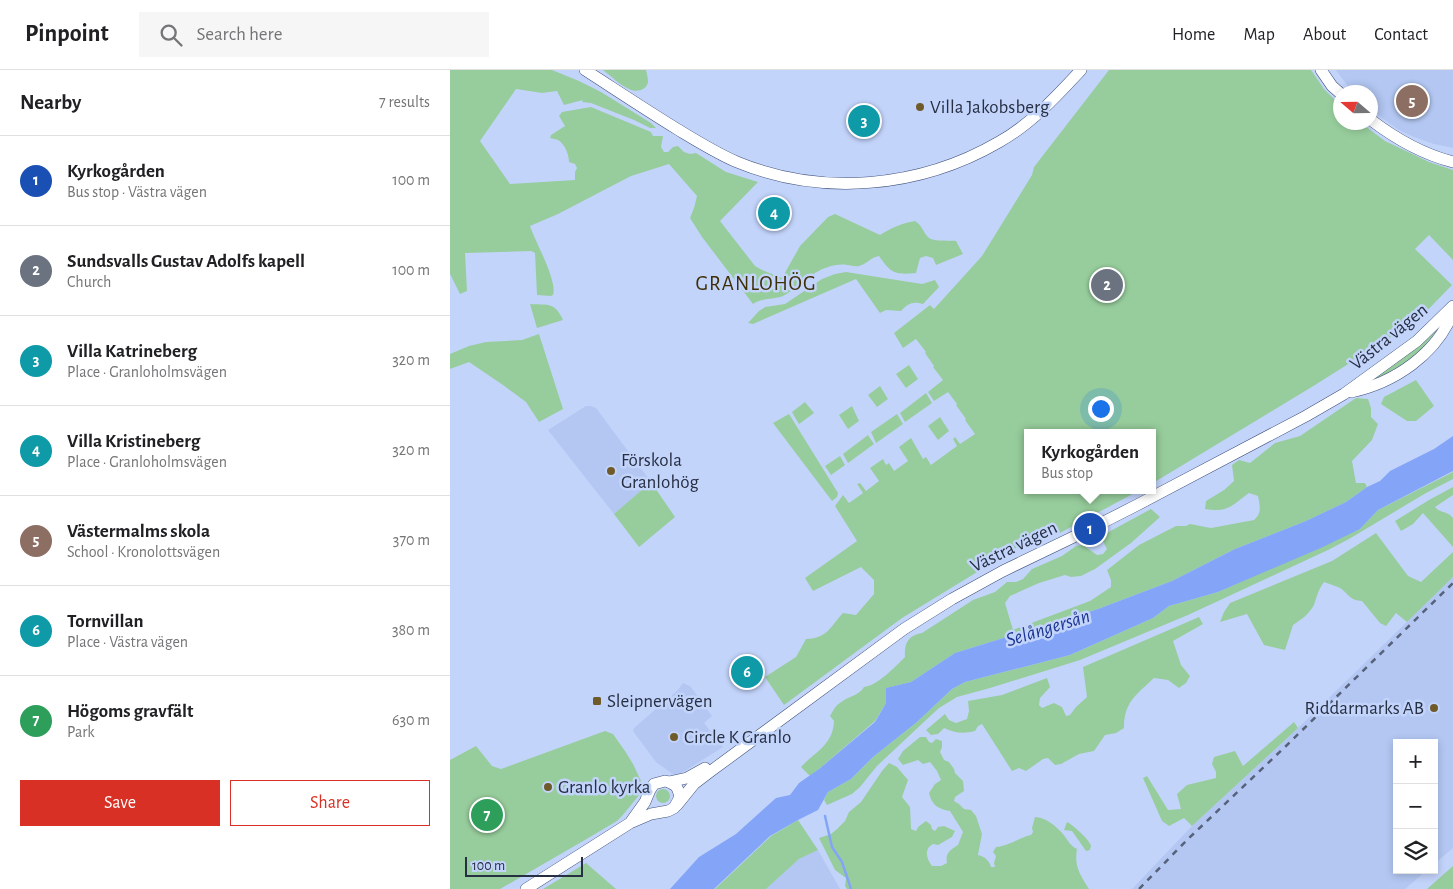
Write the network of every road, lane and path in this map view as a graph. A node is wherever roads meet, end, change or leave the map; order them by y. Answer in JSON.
{"nodes":[{"id":1,"x":585,"y":70,"type":"edge"},
{"id":2,"x":1081,"y":70,"type":"edge"},
{"id":3,"x":1321,"y":70,"type":"edge"},
{"id":4,"x":1333,"y":87,"type":"edge"},
{"id":5,"x":1378,"y":125,"type":"edge"},
{"id":6,"x":1453,"y":162,"type":"edge"},
{"id":7,"x":1453,"y":306,"type":"edge"},
{"id":8,"x":1453,"y":312,"type":"edge"},
{"id":9,"x":1344,"y":394,"type":"junction"},
{"id":10,"x":743,"y":746,"type":"junction"},
{"id":11,"x":670,"y":782,"type":"junction"},
{"id":12,"x":649,"y":794,"type":"junction"},
{"id":13,"x":677,"y":805,"type":"junction"},
{"id":14,"x":663,"y":811,"type":"junction"},
{"id":15,"x":630,"y":823,"type":"junction"},
{"id":16,"x":526,"y":889,"type":"edge"}],
"edges":[{"from":1,"to":2,"type":"street"},
{"from":3,"to":4,"type":"street"},
{"from":5,"to":6,"type":"street"},
{"from":7,"to":9,"type":"street","name":"Västra vägen"},
{"from":8,"to":9,"type":"street","name":"Västra vägen"},
{"from":9,"to":10,"type":"street","name":"Västra vägen"},
{"from":10,"to":11,"type":"street","name":"Västra vägen"},
{"from":10,"to":13,"type":"street","name":"Västra vägen"},
{"from":11,"to":12,"type":"street"},
{"from":11,"to":13,"type":"street"},
{"from":12,"to":14,"type":"street"},
{"from":12,"to":15,"type":"street"},
{"from":13,"to":14,"type":"street"},
{"from":14,"to":15,"type":"street"},
{"from":15,"to":16,"type":"street"}]}
